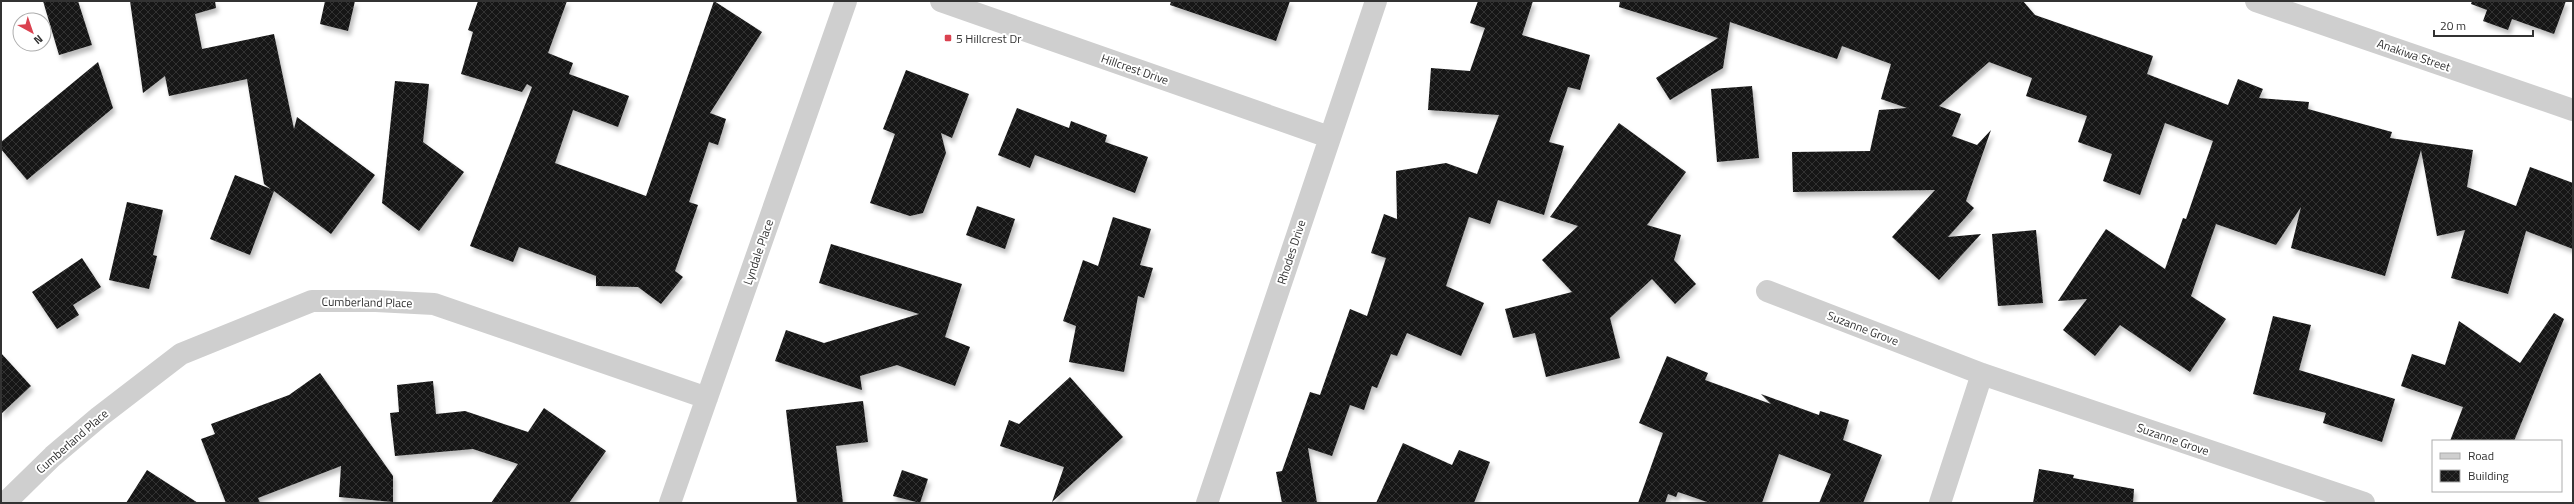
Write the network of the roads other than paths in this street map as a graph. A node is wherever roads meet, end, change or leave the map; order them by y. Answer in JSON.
{"nodes":[{"id":1,"x":846,"y":1,"type":"edge"},
{"id":2,"x":941,"y":1,"type":"edge"},
{"id":3,"x":1376,"y":1,"type":"edge"},
{"id":4,"x":2256,"y":1,"type":"edge"},
{"id":5,"x":2573,"y":110,"type":"edge"},
{"id":6,"x":1329,"y":137,"type":"junction"},
{"id":7,"x":1767,"y":291,"type":"dead end"},
{"id":8,"x":1982,"y":374,"type":"junction"},
{"id":9,"x":707,"y":398,"type":"junction"},
{"id":10,"x":5,"y":503,"type":"edge"},
{"id":11,"x":670,"y":503,"type":"edge"},
{"id":12,"x":1207,"y":503,"type":"edge"},
{"id":13,"x":1940,"y":503,"type":"edge"},
{"id":14,"x":2364,"y":503,"type":"edge"}],
"edges":[{"from":1,"to":9,"type":"street","name":"Lyndale Place"},
{"from":2,"to":6,"type":"street","name":"Hillcrest Drive"},
{"from":3,"to":6,"type":"street","name":"Rhodes Drive"},
{"from":4,"to":5,"type":"street","name":"Anakiwa Street"},
{"from":6,"to":12,"type":"street","name":"Rhodes Drive"},
{"from":7,"to":8,"type":"street","name":"Suzanne Grove"},
{"from":8,"to":13,"type":"street"},
{"from":8,"to":14,"type":"street","name":"Suzanne Grove"},
{"from":9,"to":10,"type":"street","name":"Cumberland Place"},
{"from":9,"to":11,"type":"street","name":"Lyndale Place"}]}
